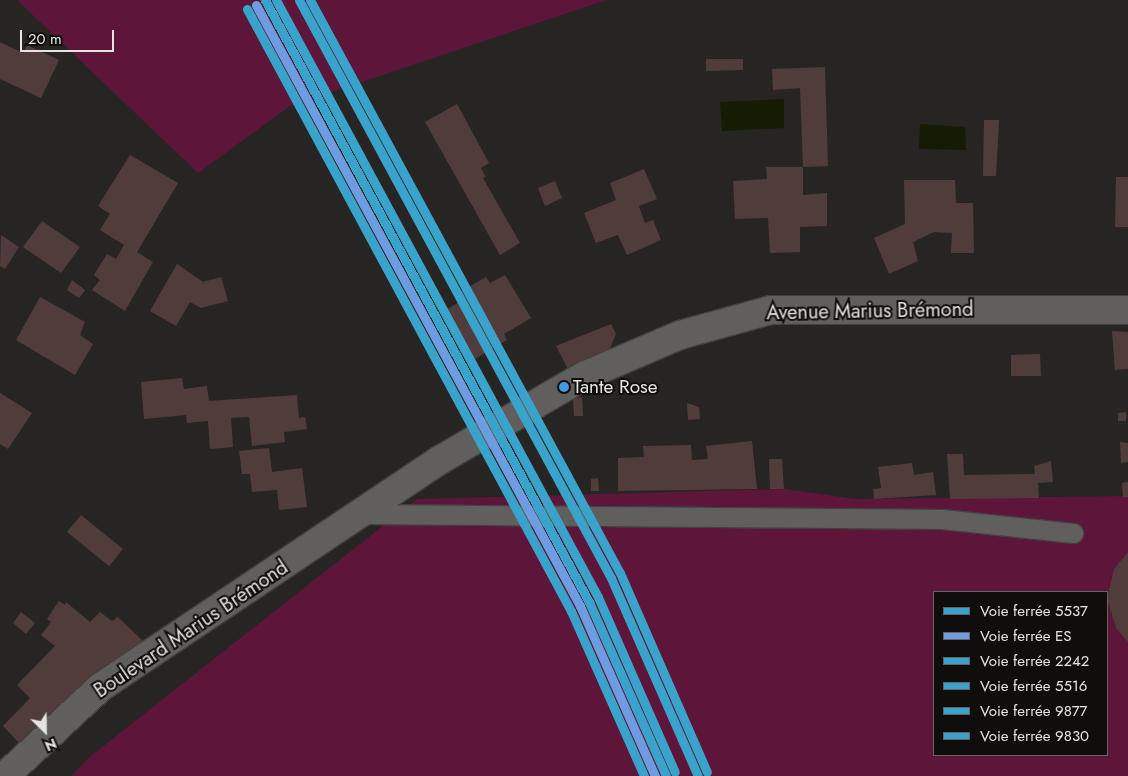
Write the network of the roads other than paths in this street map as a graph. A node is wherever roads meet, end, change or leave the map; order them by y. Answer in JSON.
{"nodes":[{"id":1,"x":1128,"y":310,"type":"edge"},
{"id":2,"x":362,"y":514,"type":"junction"},
{"id":3,"x":1073,"y":533,"type":"dead end"},
{"id":4,"x":5,"y":776,"type":"edge"}],
"edges":[{"from":1,"to":2,"type":"street","name":"Avenue Marius Brémond"},
{"from":2,"to":3,"type":"lane"},
{"from":2,"to":4,"type":"street","name":"Boulevard Marius Brémond"}]}
